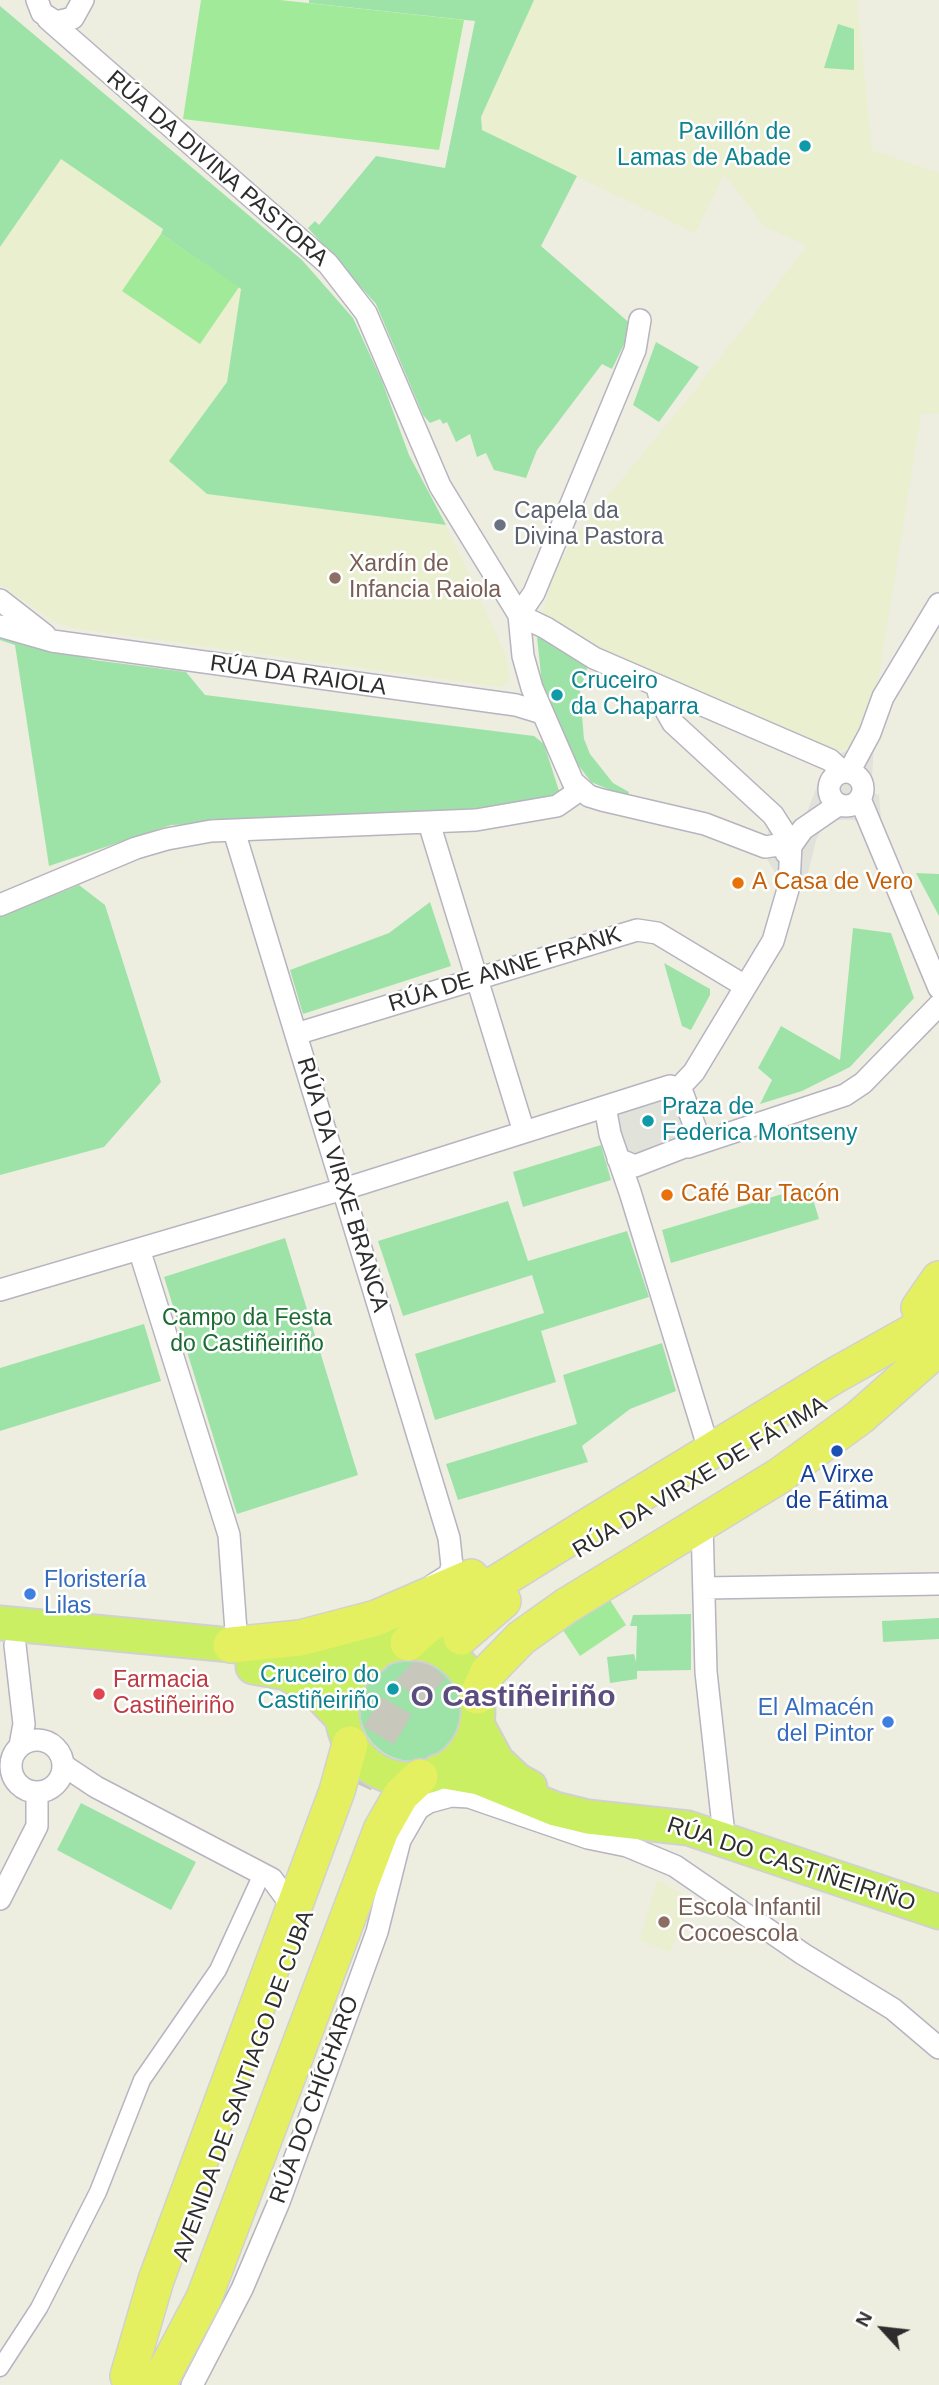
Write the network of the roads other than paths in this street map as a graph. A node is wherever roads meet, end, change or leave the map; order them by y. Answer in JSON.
{"nodes":[{"id":1,"x":83,"y":3,"type":"edge"},
{"id":2,"x":38,"y":8,"type":"edge"},
{"id":3,"x":90,"y":58,"type":"junction"},
{"id":4,"x":640,"y":320,"type":"dead end"},
{"id":5,"x":0,"y":600,"type":"edge"},
{"id":6,"x":939,"y":604,"type":"edge"},
{"id":7,"x":519,"y":615,"type":"junction"},
{"id":8,"x":0,"y":626,"type":"edge"},
{"id":9,"x":52,"y":640,"type":"junction"},
{"id":10,"x":657,"y":687,"type":"junction"},
{"id":11,"x":542,"y":713,"type":"junction"},
{"id":12,"x":580,"y":790,"type":"junction"},
{"id":13,"x":847,"y":790,"type":"junction"},
{"id":14,"x":429,"y":822,"type":"junction"},
{"id":15,"x":234,"y":831,"type":"junction"},
{"id":16,"x":791,"y":843,"type":"junction"},
{"id":17,"x":0,"y":905,"type":"edge"},
{"id":18,"x":478,"y":979,"type":"junction"},
{"id":19,"x":745,"y":986,"type":"junction"},
{"id":20,"x":939,"y":988,"type":"edge"},
{"id":21,"x":939,"y":1005,"type":"edge"},
{"id":22,"x":296,"y":1034,"type":"junction"},
{"id":23,"x":682,"y":1094,"type":"junction"},
{"id":24,"x":608,"y":1112,"type":"junction"},
{"id":25,"x":524,"y":1132,"type":"junction"},
{"id":26,"x":697,"y":1142,"type":"junction"},
{"id":27,"x":626,"y":1169,"type":"junction"},
{"id":28,"x":343,"y":1189,"type":"junction"},
{"id":29,"x":139,"y":1249,"type":"junction"},
{"id":30,"x":939,"y":1279,"type":"edge"},
{"id":31,"x":0,"y":1290,"type":"edge"},
{"id":32,"x":934,"y":1309,"type":"edge"},
{"id":33,"x":939,"y":1345,"type":"edge"},
{"id":34,"x":939,"y":1367,"type":"edge"},
{"id":35,"x":860,"y":1417,"type":"junction"},
{"id":36,"x":710,"y":1453,"type":"junction"},
{"id":37,"x":593,"y":1523,"type":"junction"},
{"id":38,"x":702,"y":1524,"type":"junction"},
{"id":39,"x":449,"y":1538,"type":"junction"},
{"id":40,"x":498,"y":1566,"type":"junction"},
{"id":41,"x":939,"y":1584,"type":"edge"},
{"id":42,"x":705,"y":1588,"type":"junction"},
{"id":43,"x":335,"y":1630,"type":"junction"},
{"id":44,"x":3,"y":1631,"type":"edge"},
{"id":45,"x":408,"y":1643,"type":"junction"},
{"id":46,"x":231,"y":1645,"type":"junction"},
{"id":47,"x":373,"y":1656,"type":"junction"},
{"id":48,"x":477,"y":1710,"type":"junction"},
{"id":49,"x":345,"y":1729,"type":"junction"},
{"id":50,"x":18,"y":1749,"type":"edge"},
{"id":51,"x":7,"y":1774,"type":"edge"},
{"id":52,"x":52,"y":1780,"type":"junction"},
{"id":53,"x":426,"y":1786,"type":"junction"},
{"id":54,"x":365,"y":1788,"type":"tunnel mouth"},
{"id":55,"x":723,"y":1826,"type":"junction"},
{"id":56,"x":267,"y":1877,"type":"junction"},
{"id":57,"x":939,"y":1897,"type":"edge"},
{"id":58,"x":0,"y":1899,"type":"edge"},
{"id":59,"x":939,"y":1912,"type":"edge"},
{"id":60,"x":291,"y":1914,"type":"junction"},
{"id":61,"x":939,"y":2048,"type":"edge"},
{"id":62,"x":0,"y":2368,"type":"edge"},
{"id":63,"x":141,"y":2383,"type":"edge"},
{"id":64,"x":192,"y":2385,"type":"edge"}],
"edges":[{"from":1,"to":2,"type":"street"},
{"from":1,"to":3,"type":"street","name":"RÚA DA DIVINA PASTORA"},
{"from":2,"to":3,"type":"street","name":"RÚA DA DIVINA PASTORA"},
{"from":3,"to":7,"type":"street","name":"RÚA DA DIVINA PASTORA"},
{"from":4,"to":7,"type":"street"},
{"from":5,"to":9,"type":"street","name":"RÚA DA RAIOLA"},
{"from":6,"to":13,"type":"street"},
{"from":7,"to":10,"type":"street"},
{"from":7,"to":11,"type":"street","name":"RÚA DA DIVINA PASTORA"},
{"from":8,"to":9,"type":"street","name":"RÚA DA RAIOLA"},
{"from":9,"to":11,"type":"street","name":"RÚA DA RAIOLA"},
{"from":10,"to":13,"type":"street"},
{"from":10,"to":16,"type":"street"},
{"from":11,"to":12,"type":"street","name":"RÚA DA DIVINA PASTORA"},
{"from":12,"to":14,"type":"street"},
{"from":12,"to":16,"type":"street"},
{"from":13,"to":16,"type":"street"},
{"from":13,"to":20,"type":"street"},
{"from":14,"to":15,"type":"street"},
{"from":14,"to":18,"type":"street"},
{"from":15,"to":17,"type":"street"},
{"from":15,"to":22,"type":"street","name":"RÚA DA VIRXE BRANCA"},
{"from":16,"to":19,"type":"street"},
{"from":18,"to":19,"type":"street","name":"RÚA DE ANNE FRANK"},
{"from":18,"to":22,"type":"street","name":"RÚA DE ANNE FRANK"},
{"from":18,"to":25,"type":"street"},
{"from":19,"to":23,"type":"street"},
{"from":21,"to":26,"type":"street"},
{"from":22,"to":28,"type":"street","name":"RÚA DA VIRXE BRANCA"},
{"from":23,"to":24,"type":"street"},
{"from":23,"to":26,"type":"street"},
{"from":24,"to":25,"type":"street"},
{"from":24,"to":27,"type":"street"},
{"from":25,"to":28,"type":"street"},
{"from":26,"to":27,"type":"street"},
{"from":27,"to":36,"type":"street"},
{"from":28,"to":29,"type":"street"},
{"from":28,"to":39,"type":"street","name":"RÚA DA VIRXE BRANCA"},
{"from":29,"to":31,"type":"street"},
{"from":29,"to":46,"type":"street"},
{"from":30,"to":32,"type":"highway"},
{"from":32,"to":33,"type":"highway","name":"RÚA DA VIRXE DE FÁTIMA"},
{"from":32,"to":36,"type":"highway"},
{"from":33,"to":35,"type":"highway"},
{"from":34,"to":35,"type":"highway"},
{"from":35,"to":38,"type":"highway"},
{"from":36,"to":37,"type":"highway"},
{"from":37,"to":40,"type":"highway"},
{"from":37,"to":45,"type":"highway"},
{"from":38,"to":42,"type":"street"},
{"from":38,"to":48,"type":"highway"},
{"from":39,"to":40,"type":"street","name":"RÚA DA VIRXE BRANCA"},
{"from":39,"to":43,"type":"street","name":"RÚA DA VIRXE BRANCA"},
{"from":40,"to":43,"type":"highway"},
{"from":41,"to":42,"type":"street"},
{"from":42,"to":55,"type":"street"},
{"from":43,"to":46,"type":"highway"},
{"from":44,"to":46,"type":"main road"},
{"from":44,"to":49,"type":"main road","name":"RÚA DO CASTIÑEIRIÑO"},
{"from":44,"to":50,"type":"street"},
{"from":45,"to":47,"type":"main road"},
{"from":45,"to":48,"type":"main road","name":"RÚA DO CASTIÑEIRIÑO"},
{"from":46,"to":47,"type":"main road"},
{"from":47,"to":49,"type":"main road"},
{"from":48,"to":53,"type":"main road"},
{"from":48,"to":55,"type":"main road","name":"RÚA DO CASTIÑEIRIÑO"},
{"from":49,"to":53,"type":"main road","name":"RÚA DO CASTIÑEIRIÑO"},
{"from":49,"to":56,"type":"street"},
{"from":49,"to":60,"type":"highway"},
{"from":50,"to":51,"type":"street"},
{"from":50,"to":52,"type":"street"},
{"from":51,"to":52,"type":"street"},
{"from":52,"to":56,"type":"street"},
{"from":52,"to":58,"type":"street"},
{"from":53,"to":59,"type":"main road","name":"RÚA DO CASTIÑEIRIÑO"},
{"from":53,"to":61,"type":"street","name":"RÚA DO CASTIÑEIRIÑO"},
{"from":53,"to":63,"type":"highway"},
{"from":53,"to":64,"type":"street","name":"RÚA DO CHÍCHARO"},
{"from":54,"to":63,"type":"highway","name":"AVENIDA DE SANTIAGO DE CUBA"},
{"from":55,"to":57,"type":"main road","name":"RÚA DO CASTIÑEIRIÑO"},
{"from":56,"to":60,"type":"street"},
{"from":56,"to":62,"type":"street"},
{"from":60,"to":63,"type":"highway"}]}
